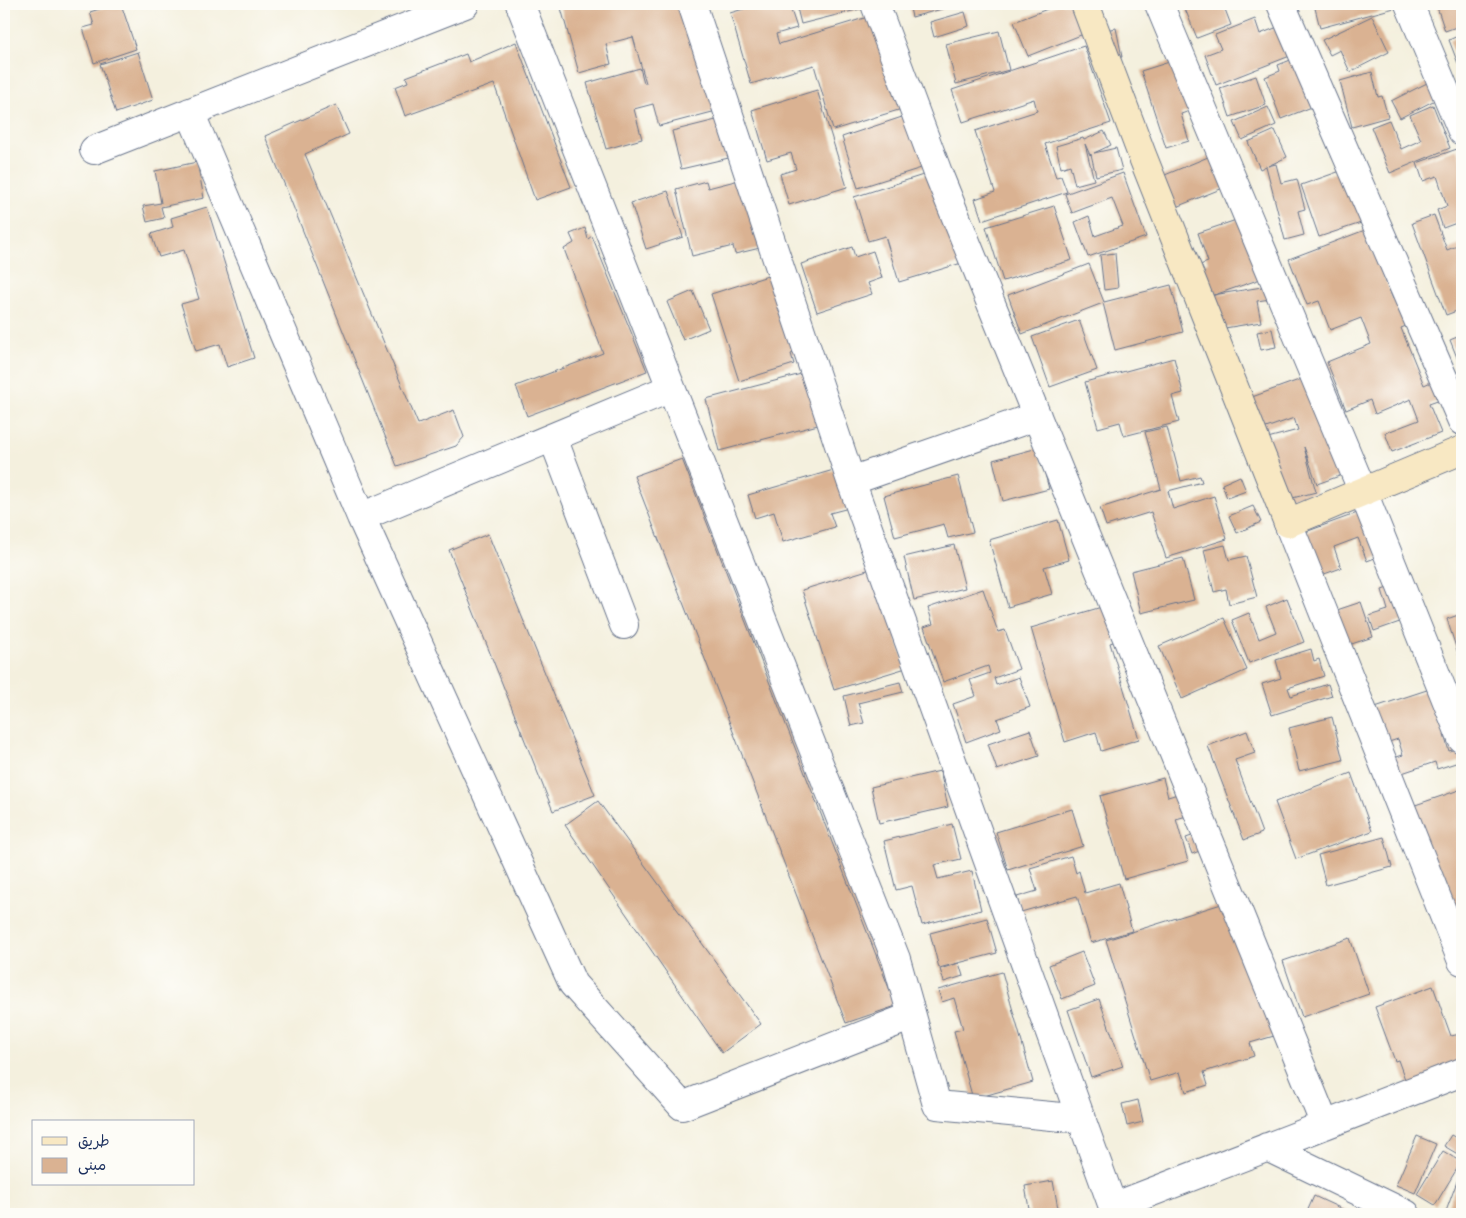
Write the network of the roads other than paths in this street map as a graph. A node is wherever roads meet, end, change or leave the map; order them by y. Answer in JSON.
{"nodes":[{"id":1,"x":465,"y":4,"type":"edge"},
{"id":2,"x":520,"y":4,"type":"edge"},
{"id":3,"x":692,"y":4,"type":"edge"},
{"id":4,"x":875,"y":4,"type":"edge"},
{"id":5,"x":1085,"y":4,"type":"edge"},
{"id":6,"x":1160,"y":4,"type":"edge"},
{"id":7,"x":1281,"y":4,"type":"edge"},
{"id":8,"x":1409,"y":4,"type":"edge"},
{"id":9,"x":190,"y":112,"type":"junction"},
{"id":10,"x":1462,"y":131,"type":"edge"},
{"id":11,"x":94,"y":150,"type":"dead end"},
{"id":12,"x":671,"y":388,"type":"junction"},
{"id":13,"x":1036,"y":416,"type":"junction"},
{"id":14,"x":1462,"y":421,"type":"edge"},
{"id":15,"x":553,"y":438,"type":"junction"},
{"id":16,"x":1462,"y":450,"type":"edge"},
{"id":17,"x":851,"y":481,"type":"junction"},
{"id":18,"x":1363,"y":492,"type":"junction"},
{"id":19,"x":361,"y":518,"type":"junction"},
{"id":20,"x":1288,"y":523,"type":"junction"},
{"id":21,"x":624,"y":626,"type":"dead end"},
{"id":22,"x":1462,"y":739,"type":"edge"},
{"id":23,"x":1462,"y":961,"type":"edge"},
{"id":24,"x":912,"y":1016,"type":"junction"},
{"id":25,"x":1462,"y":1072,"type":"edge"},
{"id":26,"x":1082,"y":1120,"type":"junction"},
{"id":27,"x":1325,"y":1125,"type":"junction"},
{"id":28,"x":1267,"y":1147,"type":"junction"},
{"id":29,"x":1114,"y":1211,"type":"edge"},
{"id":30,"x":1406,"y":1214,"type":"edge"}],
"edges":[{"from":1,"to":9,"type":"street"},
{"from":2,"to":12,"type":"street"},
{"from":3,"to":17,"type":"street"},
{"from":4,"to":13,"type":"street"},
{"from":5,"to":20,"type":"street"},
{"from":6,"to":18,"type":"street"},
{"from":7,"to":14,"type":"street"},
{"from":8,"to":10,"type":"street"},
{"from":9,"to":11,"type":"street"},
{"from":9,"to":19,"type":"street"},
{"from":12,"to":15,"type":"street"},
{"from":12,"to":24,"type":"street"},
{"from":13,"to":17,"type":"street"},
{"from":13,"to":27,"type":"street"},
{"from":15,"to":19,"type":"street"},
{"from":15,"to":21,"type":"street"},
{"from":16,"to":18,"type":"street"},
{"from":17,"to":26,"type":"street"},
{"from":18,"to":20,"type":"street"},
{"from":18,"to":22,"type":"street"},
{"from":19,"to":24,"type":"street"},
{"from":20,"to":23,"type":"street"},
{"from":24,"to":26,"type":"street"},
{"from":25,"to":27,"type":"street"},
{"from":26,"to":29,"type":"street"},
{"from":27,"to":28,"type":"street"},
{"from":28,"to":29,"type":"street"},
{"from":28,"to":30,"type":"street"}]}
